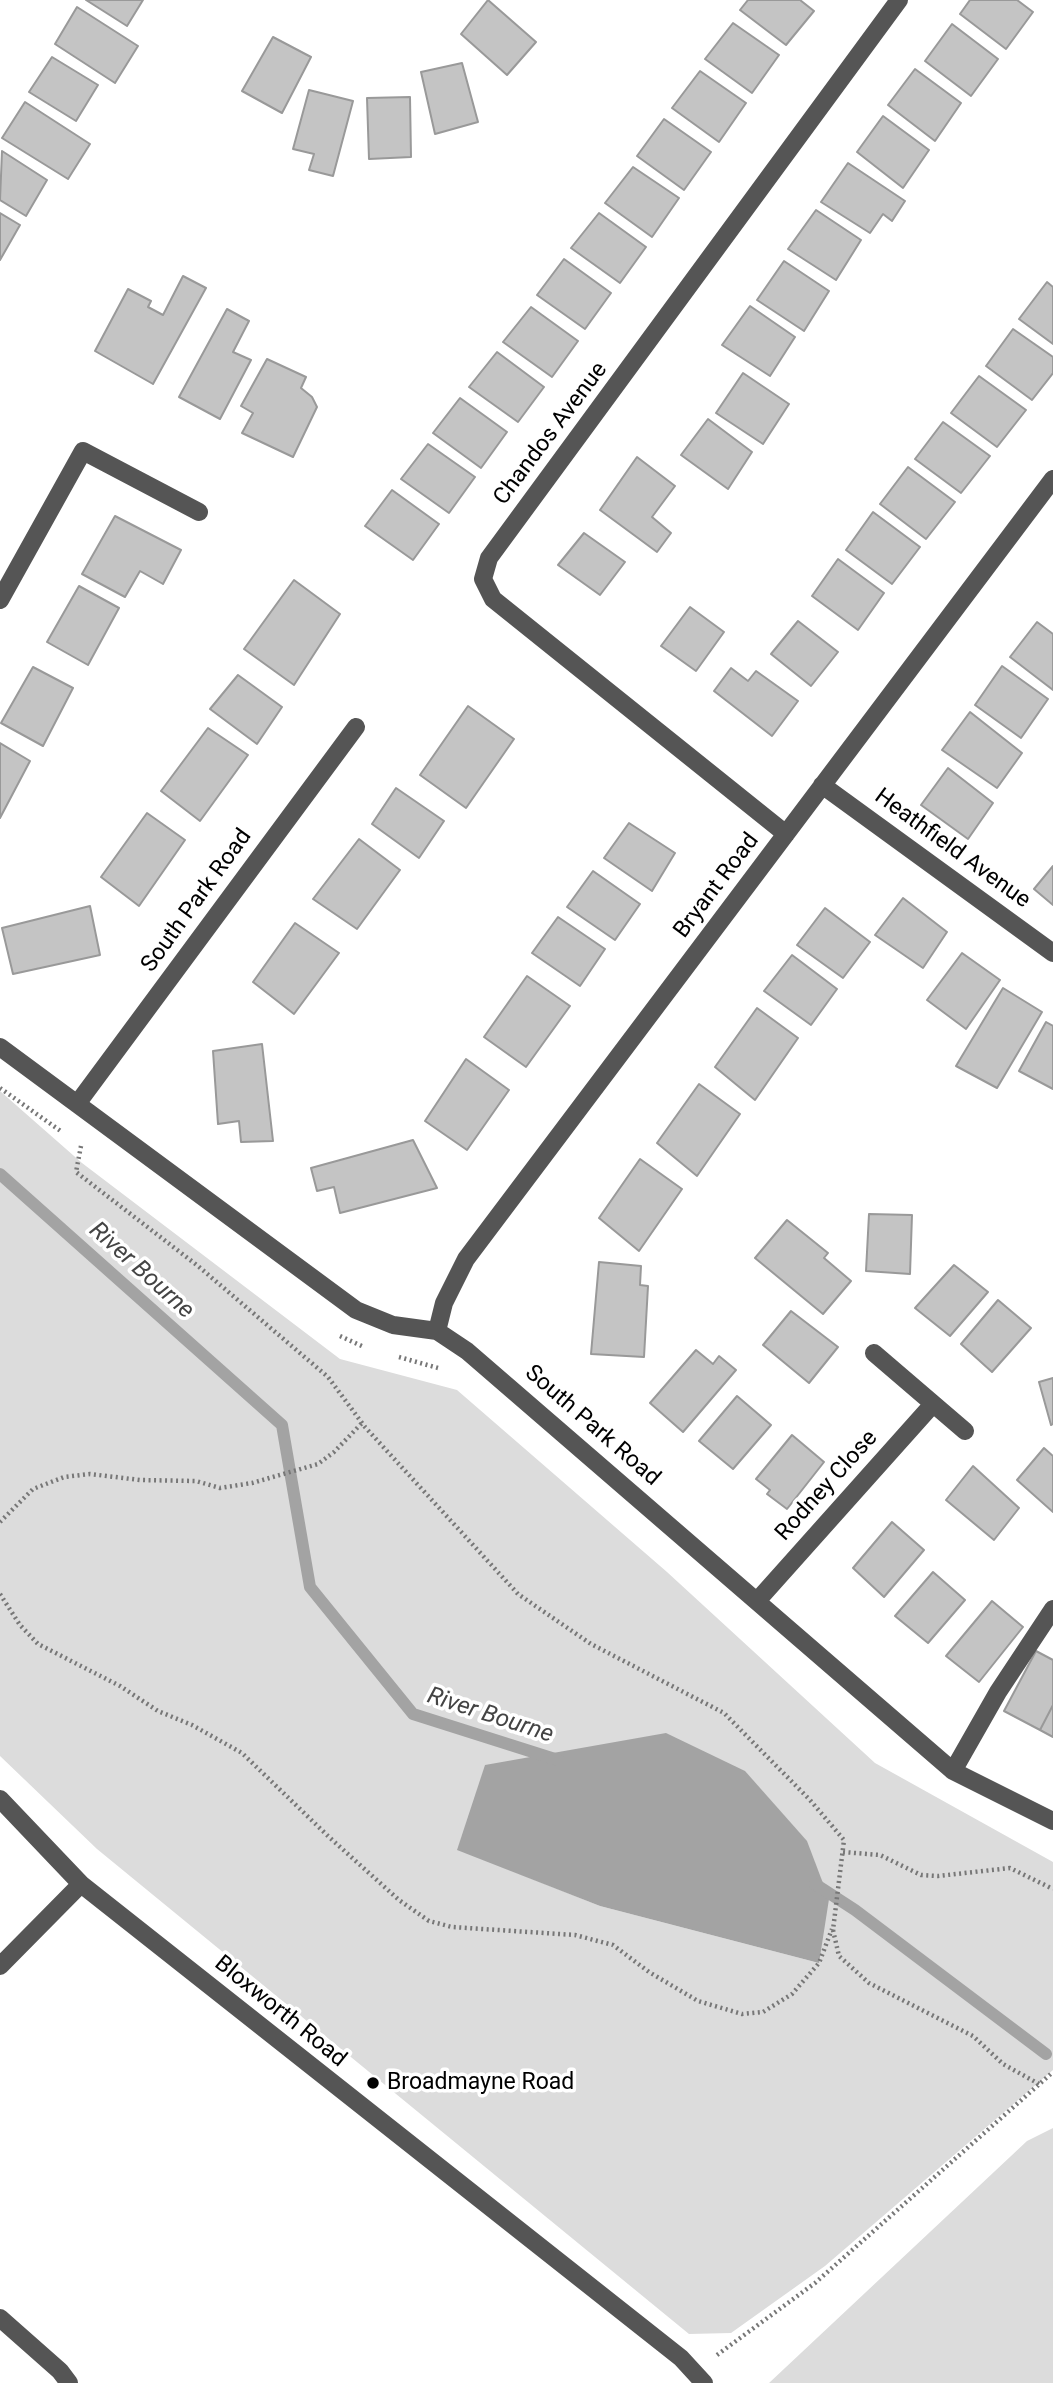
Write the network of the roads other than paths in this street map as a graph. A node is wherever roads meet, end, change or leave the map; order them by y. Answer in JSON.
{"nodes":[{"id":1,"x":899,"y":0,"type":"edge"},
{"id":2,"x":1053,"y":479,"type":"edge"},
{"id":3,"x":199,"y":512,"type":"dead end"},
{"id":4,"x":0,"y":600,"type":"edge"},
{"id":5,"x":356,"y":727,"type":"dead end"},
{"id":6,"x":822,"y":785,"type":"junction"},
{"id":7,"x":786,"y":834,"type":"junction"},
{"id":8,"x":1053,"y":953,"type":"edge"},
{"id":9,"x":0,"y":1047,"type":"edge"},
{"id":10,"x":77,"y":1104,"type":"junction"},
{"id":11,"x":437,"y":1331,"type":"junction"},
{"id":12,"x":874,"y":1353,"type":"dead end"},
{"id":13,"x":933,"y":1404,"type":"junction"},
{"id":14,"x":965,"y":1431,"type":"dead end"},
{"id":15,"x":757,"y":1601,"type":"junction"},
{"id":16,"x":1053,"y":1609,"type":"edge"},
{"id":17,"x":953,"y":1771,"type":"junction"},
{"id":18,"x":0,"y":1799,"type":"edge"},
{"id":19,"x":1053,"y":1821,"type":"edge"},
{"id":20,"x":81,"y":1884,"type":"junction"},
{"id":21,"x":0,"y":1966,"type":"edge"},
{"id":22,"x":0,"y":2318,"type":"edge"},
{"id":23,"x":701,"y":2380,"type":"edge"},
{"id":24,"x":69,"y":2383,"type":"edge"}],
"edges":[{"from":1,"to":7,"type":"street","name":"Chandos Avenue"},
{"from":2,"to":6,"type":"street","name":"Bryant Road"},
{"from":3,"to":4,"type":"street"},
{"from":5,"to":10,"type":"street","name":"South Park Road"},
{"from":6,"to":7,"type":"street","name":"Bryant Road"},
{"from":6,"to":8,"type":"street","name":"Heathfield Avenue"},
{"from":7,"to":11,"type":"street","name":"Bryant Road"},
{"from":9,"to":10,"type":"street","name":"South Park Road"},
{"from":10,"to":11,"type":"street","name":"South Park Road"},
{"from":11,"to":15,"type":"street","name":"South Park Road"},
{"from":12,"to":13,"type":"street"},
{"from":13,"to":14,"type":"street"},
{"from":13,"to":15,"type":"street","name":"Rodney Close"},
{"from":15,"to":17,"type":"street","name":"South Park Road"},
{"from":16,"to":17,"type":"street"},
{"from":17,"to":19,"type":"street","name":"South Park Road"},
{"from":18,"to":20,"type":"street","name":"Bloxworth Road"},
{"from":20,"to":21,"type":"street"},
{"from":20,"to":23,"type":"street","name":"Bloxworth Road"},
{"from":22,"to":24,"type":"street"}]}
